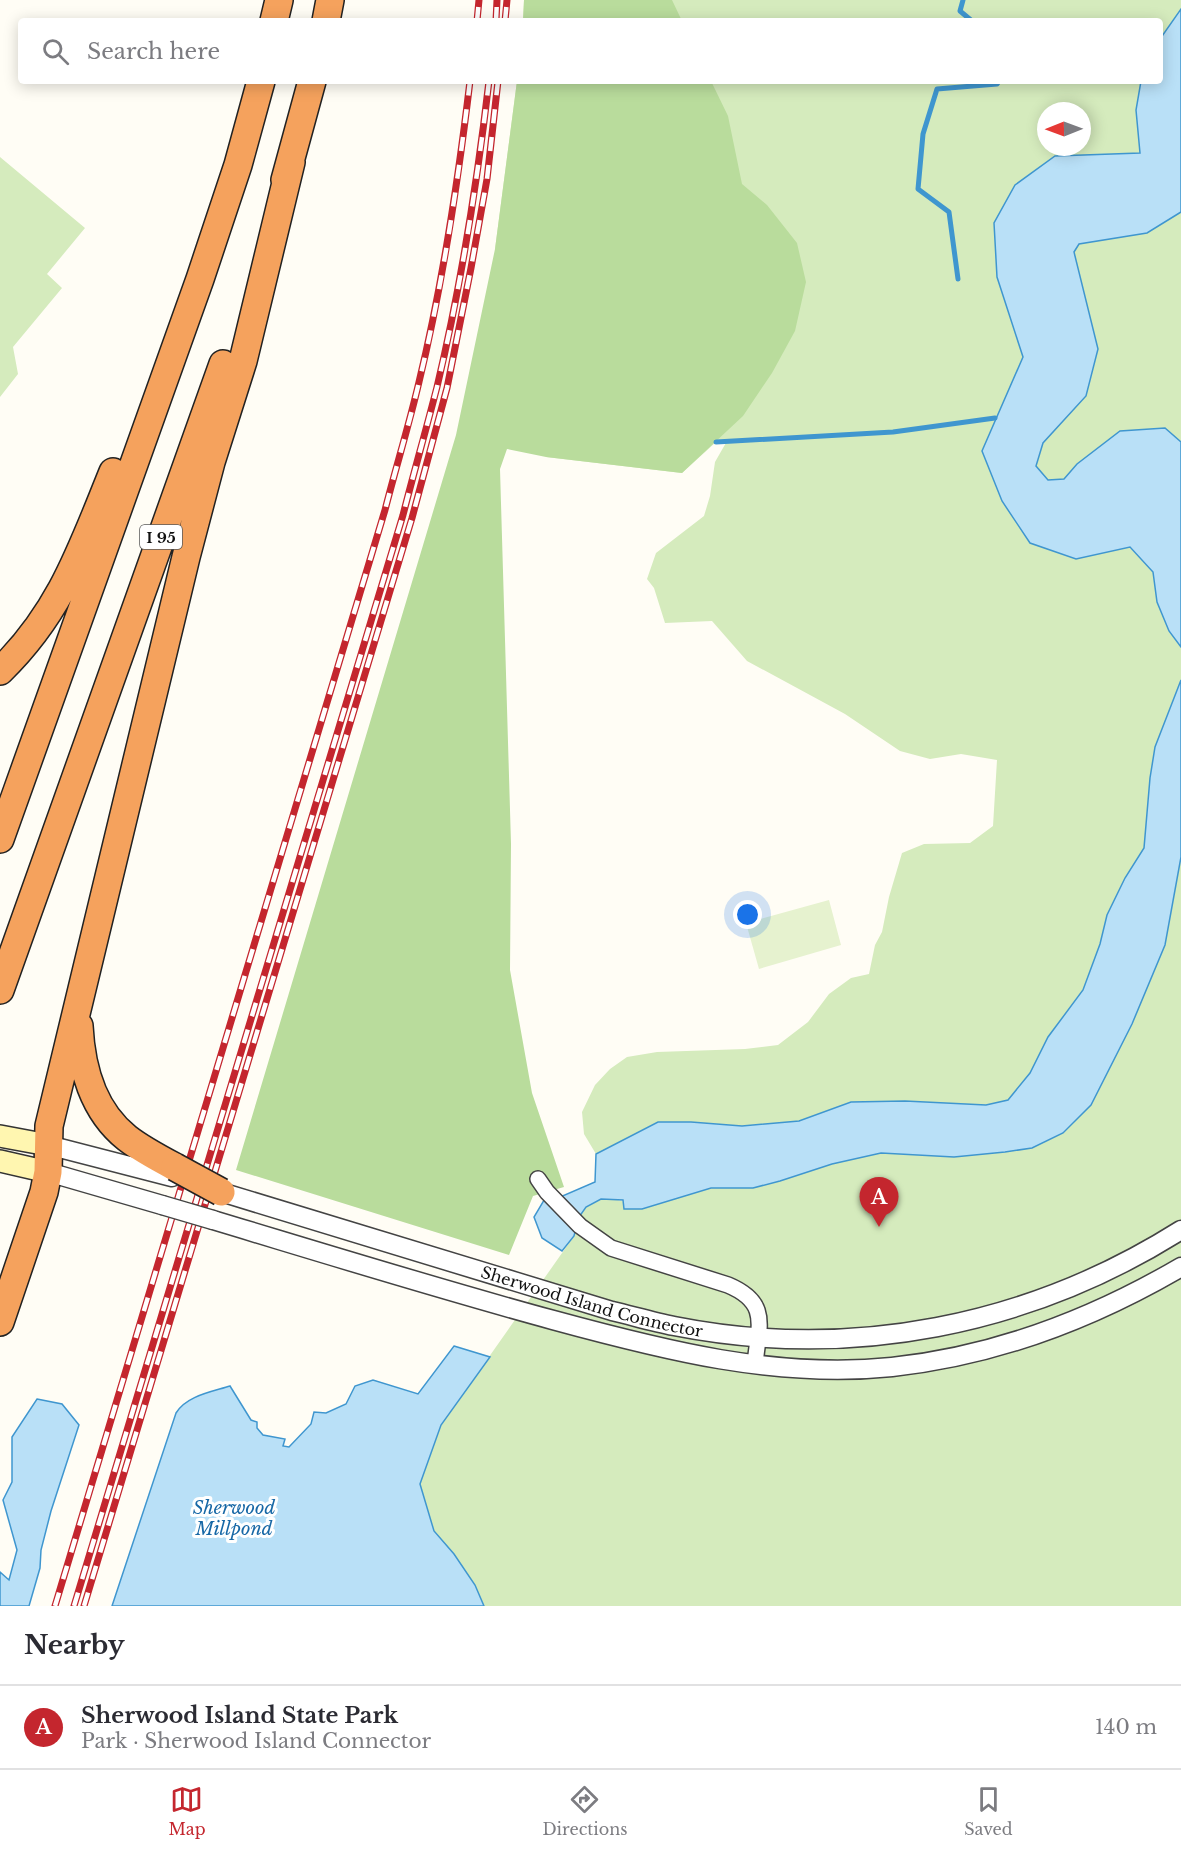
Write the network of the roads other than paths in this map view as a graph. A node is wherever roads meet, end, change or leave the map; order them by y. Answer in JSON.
{"nodes":[{"id":1,"x":279,"y":0,"type":"edge"},
{"id":2,"x":330,"y":0,"type":"edge"},
{"id":3,"x":275,"y":18,"type":"edge"},
{"id":4,"x":327,"y":18,"type":"edge"},
{"id":5,"x":260,"y":84,"type":"edge"},
{"id":6,"x":311,"y":84,"type":"edge"},
{"id":7,"x":291,"y":162,"type":"junction"},
{"id":8,"x":238,"y":165,"type":"junction"},
{"id":9,"x":0,"y":671,"type":"edge"},
{"id":10,"x":0,"y":839,"type":"edge"},
{"id":11,"x":0,"y":990,"type":"edge"},
{"id":12,"x":78,"y":1011,"type":"junction"},
{"id":13,"x":3,"y":1137,"type":"edge"},
{"id":14,"x":48,"y":1145,"type":"junction"},
{"id":15,"x":0,"y":1161,"type":"edge"},
{"id":16,"x":48,"y":1172,"type":"junction"},
{"id":17,"x":173,"y":1172,"type":"junction"},
{"id":18,"x":538,"y":1179,"type":"dead end"},
{"id":19,"x":221,"y":1192,"type":"joint"},
{"id":20,"x":1181,"y":1230,"type":"edge"},
{"id":21,"x":1181,"y":1267,"type":"edge"},
{"id":22,"x":0,"y":1322,"type":"edge"},
{"id":23,"x":757,"y":1337,"type":"junction"},
{"id":24,"x":755,"y":1365,"type":"junction"}],
"edges":[{"from":1,"to":3,"type":"highway"},
{"from":2,"to":4,"type":"highway"},
{"from":5,"to":8,"type":"highway"},
{"from":6,"to":7,"type":"highway","number":"I 95"},
{"from":7,"to":11,"type":"highway","number":"I 95"},
{"from":7,"to":12,"type":"highway"},
{"from":8,"to":9,"type":"highway"},
{"from":8,"to":10,"type":"highway"},
{"from":12,"to":14,"type":"highway"},
{"from":12,"to":17,"type":"highway"},
{"from":13,"to":14,"type":"main road"},
{"from":14,"to":16,"type":"highway"},
{"from":14,"to":17,"type":"street"},
{"from":15,"to":16,"type":"main road","name":"Sherwood Island Connector"},
{"from":16,"to":22,"type":"highway"},
{"from":16,"to":24,"type":"street","name":"Sherwood Island Connector","bridge":true},
{"from":17,"to":19,"type":"highway","bridge":true},
{"from":18,"to":23,"type":"street"},
{"from":19,"to":23,"type":"street","name":"Sherwood Island Connector"},
{"from":20,"to":23,"type":"street","name":"Sherwood Island Connector"},
{"from":21,"to":24,"type":"street","name":"Sherwood Island Connector"},
{"from":23,"to":24,"type":"street"}]}
